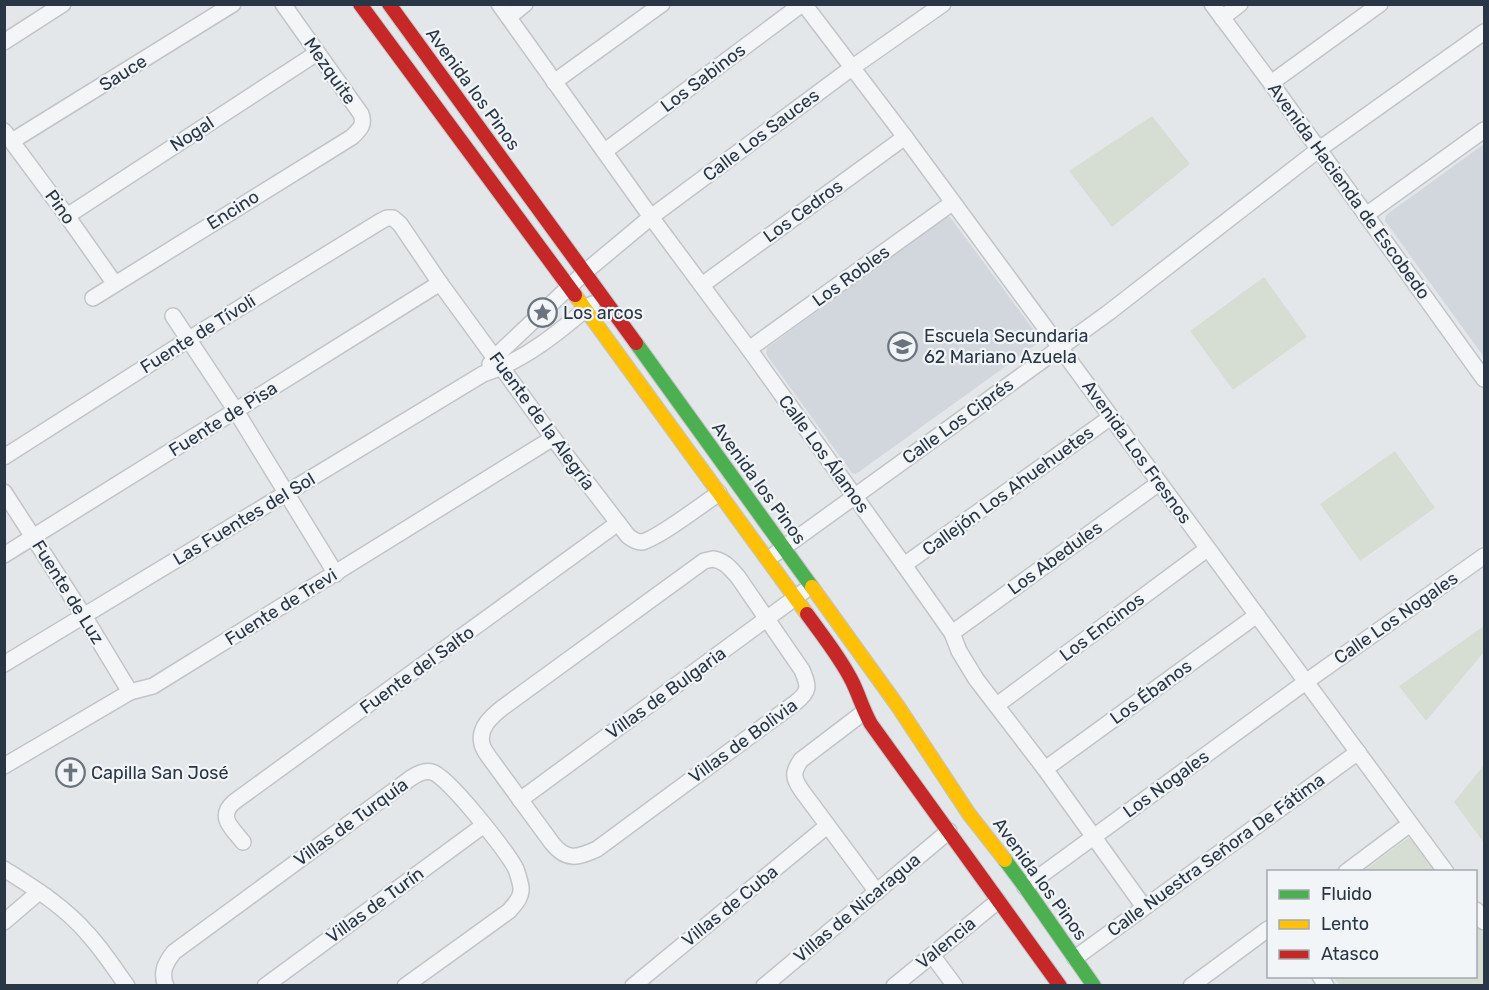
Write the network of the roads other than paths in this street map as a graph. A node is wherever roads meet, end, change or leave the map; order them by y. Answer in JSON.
{"nodes":[{"id":1,"x":63,"y":4,"type":"edge"},
{"id":2,"x":233,"y":4,"type":"edge"},
{"id":3,"x":283,"y":4,"type":"edge"},
{"id":4,"x":360,"y":4,"type":"edge"},
{"id":5,"x":389,"y":4,"type":"edge"},
{"id":6,"x":525,"y":4,"type":"edge"},
{"id":7,"x":662,"y":4,"type":"edge"},
{"id":8,"x":803,"y":4,"type":"edge"},
{"id":9,"x":943,"y":4,"type":"edge"},
{"id":10,"x":1212,"y":4,"type":"edge"},
{"id":11,"x":1240,"y":4,"type":"edge"},
{"id":12,"x":1380,"y":4,"type":"edge"},
{"id":13,"x":504,"y":10,"type":"edge"},
{"id":14,"x":1222,"y":18,"type":"junction"},
{"id":15,"x":1485,"y":32,"type":"edge"},
{"id":16,"x":4,"y":42,"type":"edge"},
{"id":17,"x":317,"y":53,"type":"junction"},
{"id":18,"x":853,"y":67,"type":"junction"},
{"id":19,"x":554,"y":82,"type":"junction"},
{"id":20,"x":1271,"y":83,"type":"junction"},
{"id":21,"x":459,"y":101,"type":"junction"},
{"id":22,"x":441,"y":113,"type":"junction"},
{"id":23,"x":1485,"y":130,"type":"edge"},
{"id":24,"x":8,"y":136,"type":"edge"},
{"id":25,"x":352,"y":137,"type":"joint"},
{"id":26,"x":905,"y":137,"type":"junction"},
{"id":27,"x":1318,"y":150,"type":"junction"},
{"id":28,"x":605,"y":151,"type":"junction"},
{"id":29,"x":952,"y":202,"type":"junction"},
{"id":30,"x":1366,"y":215,"type":"junction"},
{"id":31,"x":67,"y":216,"type":"junction"},
{"id":32,"x":651,"y":217,"type":"junction"},
{"id":33,"x":393,"y":218,"type":"joint"},
{"id":34,"x":585,"y":272,"type":"junction"},
{"id":35,"x":440,"y":283,"type":"junction"},
{"id":36,"x":115,"y":284,"type":"junction"},
{"id":37,"x":702,"y":285,"type":"junction"},
{"id":38,"x":569,"y":287,"type":"junction"},
{"id":39,"x":602,"y":296,"type":"junction"},
{"id":40,"x":93,"y":298,"type":"dead end"},
{"id":41,"x":586,"y":310,"type":"junction"},
{"id":42,"x":173,"y":316,"type":"dead end"},
{"id":43,"x":189,"y":339,"type":"junction"},
{"id":44,"x":1060,"y":347,"type":"junction"},
{"id":45,"x":749,"y":349,"type":"junction"},
{"id":46,"x":499,"y":363,"type":"junction"},
{"id":47,"x":1485,"y":379,"type":"edge"},
{"id":48,"x":236,"y":411,"type":"junction"},
{"id":49,"x":1111,"y":417,"type":"junction"},
{"id":50,"x":553,"y":438,"type":"junction"},
{"id":51,"x":4,"y":457,"type":"edge"},
{"id":52,"x":1159,"y":483,"type":"junction"},
{"id":53,"x":4,"y":492,"type":"edge"},
{"id":54,"x":719,"y":492,"type":"junction"},
{"id":55,"x":286,"y":494,"type":"junction"},
{"id":56,"x":855,"y":496,"type":"junction"},
{"id":57,"x":618,"y":523,"type":"junction"},
{"id":58,"x":34,"y":537,"type":"junction"},
{"id":59,"x":783,"y":547,"type":"junction"},
{"id":60,"x":1207,"y":549,"type":"junction"},
{"id":61,"x":4,"y":555,"type":"edge"},
{"id":62,"x":1485,"y":556,"type":"edge"},
{"id":63,"x":768,"y":559,"type":"junction"},
{"id":64,"x":904,"y":565,"type":"junction"},
{"id":65,"x":336,"y":574,"type":"junction"},
{"id":66,"x":812,"y":586,"type":"junction"},
{"id":67,"x":796,"y":598,"type":"junction"},
{"id":68,"x":1257,"y":615,"type":"junction"},
{"id":69,"x":84,"y":616,"type":"junction"},
{"id":70,"x":767,"y":619,"type":"junction"},
{"id":71,"x":952,"y":633,"type":"junction"},
{"id":72,"x":4,"y":664,"type":"edge"},
{"id":73,"x":1307,"y":681,"type":"junction"},
{"id":74,"x":130,"y":692,"type":"junction"},
{"id":75,"x":997,"y":705,"type":"junction"},
{"id":76,"x":864,"y":712,"type":"junction"},
{"id":77,"x":1358,"y":752,"type":"junction"},
{"id":78,"x":4,"y":766,"type":"edge"},
{"id":79,"x":1045,"y":769,"type":"junction"},
{"id":80,"x":520,"y":800,"type":"junction"},
{"id":81,"x":969,"y":814,"type":"junction"},
{"id":82,"x":1410,"y":824,"type":"junction"},
{"id":83,"x":484,"y":825,"type":"junction"},
{"id":84,"x":827,"y":826,"type":"junction"},
{"id":85,"x":949,"y":831,"type":"junction"},
{"id":86,"x":1094,"y":837,"type":"junction"},
{"id":87,"x":243,"y":842,"type":"dead end"},
{"id":88,"x":4,"y":869,"type":"edge"},
{"id":89,"x":1349,"y":870,"type":"edge"},
{"id":90,"x":1444,"y":870,"type":"edge"},
{"id":91,"x":1024,"y":887,"type":"junction"},
{"id":92,"x":39,"y":892,"type":"junction"},
{"id":93,"x":877,"y":892,"type":"junction"},
{"id":94,"x":998,"y":901,"type":"junction"},
{"id":95,"x":1144,"y":907,"type":"junction"},
{"id":96,"x":4,"y":922,"type":"edge"},
{"id":97,"x":1267,"y":930,"type":"edge"},
{"id":98,"x":932,"y":955,"type":"junction"},
{"id":99,"x":1075,"y":958,"type":"junction"},
{"id":100,"x":128,"y":986,"type":"edge"},
{"id":101,"x":166,"y":986,"type":"edge"},
{"id":102,"x":265,"y":986,"type":"edge"},
{"id":103,"x":405,"y":986,"type":"edge"},
{"id":104,"x":633,"y":986,"type":"edge"},
{"id":105,"x":764,"y":986,"type":"edge"},
{"id":106,"x":894,"y":986,"type":"edge"},
{"id":107,"x":954,"y":986,"type":"edge"},
{"id":108,"x":1060,"y":986,"type":"edge"},
{"id":109,"x":1094,"y":986,"type":"edge"},
{"id":110,"x":1191,"y":986,"type":"edge"}],
"edges":[{"from":1,"to":16,"type":"street"},
{"from":2,"to":24,"type":"street","name":"Sauce"},
{"from":3,"to":17,"type":"street","name":"Mezquite"},
{"from":4,"to":22,"type":"street","name":"Avenida los Pinos"},
{"from":5,"to":21,"type":"street","name":"Avenida los Pinos"},
{"from":6,"to":13,"type":"street"},
{"from":7,"to":19,"type":"street"},
{"from":8,"to":18,"type":"street","name":"Avenida Los Fresnos"},
{"from":8,"to":28,"type":"street","name":"Los Sabinos"},
{"from":9,"to":18,"type":"street","name":"Calle Los Sauces"},
{"from":10,"to":14,"type":"street","name":"Avenida Hacienda de Escobedo"},
{"from":11,"to":14,"type":"street"},
{"from":12,"to":20,"type":"street"},
{"from":13,"to":19,"type":"street","name":"Calle Los Álamos"},
{"from":14,"to":20,"type":"street","name":"Avenida Hacienda de Escobedo"},
{"from":15,"to":27,"type":"street","name":"Calle Los Ciprés"},
{"from":17,"to":25,"type":"street","name":"Mezquite"},
{"from":17,"to":31,"type":"street","name":"Nogal"},
{"from":18,"to":26,"type":"street","name":"Avenida Los Fresnos"},
{"from":18,"to":32,"type":"street","name":"Calle Los Sauces"},
{"from":19,"to":28,"type":"street","name":"Calle Los Álamos"},
{"from":20,"to":27,"type":"street","name":"Avenida Hacienda de Escobedo"},
{"from":21,"to":22,"type":"street"},
{"from":21,"to":34,"type":"street","name":"Avenida los Pinos"},
{"from":22,"to":38,"type":"street","name":"Avenida los Pinos"},
{"from":23,"to":30,"type":"street"},
{"from":24,"to":31,"type":"street","name":"Pino"},
{"from":25,"to":36,"type":"street","name":"Encino"},
{"from":26,"to":29,"type":"street","name":"Avenida Los Fresnos"},
{"from":26,"to":37,"type":"street","name":"Los Cedros"},
{"from":27,"to":30,"type":"street","name":"Avenida Hacienda de Escobedo"},
{"from":27,"to":44,"type":"street","name":"Calle Los Ciprés"},
{"from":28,"to":32,"type":"street","name":"Calle Los Álamos"},
{"from":29,"to":44,"type":"street","name":"Avenida Los Fresnos"},
{"from":29,"to":45,"type":"street","name":"Los Robles"},
{"from":30,"to":47,"type":"street","name":"Avenida Hacienda de Escobedo"},
{"from":31,"to":36,"type":"street","name":"Pino"},
{"from":32,"to":34,"type":"street","name":"Calle Los Sauces"},
{"from":32,"to":37,"type":"street","name":"Calle Los Álamos"},
{"from":33,"to":35,"type":"street","name":"Fuente de la Alegría"},
{"from":33,"to":43,"type":"street","name":"Fuente de Tívoli"},
{"from":34,"to":38,"type":"street","name":"Calle Los Sauces"},
{"from":34,"to":39,"type":"street","name":"Avenida los Pinos"},
{"from":35,"to":46,"type":"street","name":"Fuente de la Alegría"},
{"from":35,"to":48,"type":"street","name":"Fuente de Pisa"},
{"from":36,"to":40,"type":"street","name":"Encino"},
{"from":37,"to":45,"type":"street","name":"Calle Los Álamos"},
{"from":38,"to":41,"type":"street","name":"Avenida los Pinos"},
{"from":38,"to":46,"type":"street","name":"Las Fuentes del Sol"},
{"from":39,"to":41,"type":"street","name":"Las Fuentes del Sol"},
{"from":39,"to":59,"type":"street","name":"Avenida los Pinos"},
{"from":41,"to":46,"type":"street","name":"Las Fuentes del Sol"},
{"from":41,"to":54,"type":"street","name":"Avenida los Pinos"},
{"from":42,"to":43,"type":"street"},
{"from":43,"to":48,"type":"street"},
{"from":43,"to":51,"type":"street","name":"Fuente de Tívoli"},
{"from":44,"to":49,"type":"street","name":"Avenida Los Fresnos"},
{"from":44,"to":56,"type":"street","name":"Calle Los Ciprés"},
{"from":45,"to":56,"type":"street","name":"Calle Los Álamos"},
{"from":46,"to":50,"type":"street","name":"Fuente de la Alegría"},
{"from":46,"to":55,"type":"street","name":"Las Fuentes del Sol"},
{"from":48,"to":55,"type":"street"},
{"from":48,"to":58,"type":"street","name":"Fuente de Pisa"},
{"from":49,"to":52,"type":"street","name":"Avenida Los Fresnos"},
{"from":49,"to":64,"type":"street","name":"Callejón Los Ahuehuetes"},
{"from":50,"to":57,"type":"street","name":"Fuente de la Alegría"},
{"from":50,"to":65,"type":"street","name":"Fuente de Trevi"},
{"from":52,"to":60,"type":"street","name":"Avenida Los Fresnos"},
{"from":52,"to":71,"type":"street","name":"Los Abedules"},
{"from":53,"to":58,"type":"street","name":"Fuente de Luz"},
{"from":54,"to":57,"type":"street","name":"Fuente de la Alegría"},
{"from":54,"to":63,"type":"street","name":"Avenida los Pinos"},
{"from":55,"to":65,"type":"street"},
{"from":55,"to":69,"type":"street","name":"Las Fuentes del Sol"},
{"from":56,"to":59,"type":"street","name":"Calle Los Ciprés"},
{"from":56,"to":64,"type":"street","name":"Calle Los Álamos"},
{"from":57,"to":87,"type":"street","name":"Fuente del Salto"},
{"from":58,"to":61,"type":"street","name":"Fuente de Pisa"},
{"from":58,"to":69,"type":"street","name":"Fuente de Luz"},
{"from":59,"to":63,"type":"street","name":"Calle Los Ciprés"},
{"from":59,"to":66,"type":"street","name":"Avenida los Pinos"},
{"from":60,"to":68,"type":"street","name":"Avenida Los Fresnos"},
{"from":60,"to":75,"type":"street","name":"Los Encinos"},
{"from":62,"to":73,"type":"street","name":"Calle Los Nogales"},
{"from":63,"to":67,"type":"street","name":"Avenida los Pinos"},
{"from":64,"to":71,"type":"street","name":"Calle Los Álamos"},
{"from":65,"to":74,"type":"street","name":"Fuente de Trevi"},
{"from":66,"to":67,"type":"street","name":"Villas de Bulgaria"},
{"from":66,"to":81,"type":"street","name":"Avenida los Pinos"},
{"from":67,"to":70,"type":"street","name":"Villas de Bulgaria"},
{"from":67,"to":76,"type":"street","name":"Avenida los Pinos"},
{"from":68,"to":73,"type":"street","name":"Avenida Los Fresnos"},
{"from":68,"to":79,"type":"street","name":"Los Ébanos"},
{"from":69,"to":72,"type":"street","name":"Las Fuentes del Sol"},
{"from":69,"to":74,"type":"street","name":"Fuente de Luz"},
{"from":70,"to":80,"type":"street","name":"Villas de Bulgaria"},
{"from":70,"to":80,"type":"street","name":"Villas de Bolivia"},
{"from":70,"to":80,"type":"street","name":"Villas de Bolivia"},
{"from":71,"to":75,"type":"street","name":"Calle Los Álamos"},
{"from":73,"to":77,"type":"street","name":"Avenida Los Fresnos"},
{"from":73,"to":86,"type":"street","name":"Los Nogales"},
{"from":74,"to":78,"type":"street","name":"Fuente de Trevi"},
{"from":75,"to":79,"type":"street","name":"Calle Los Álamos"},
{"from":76,"to":84,"type":"street"},
{"from":76,"to":85,"type":"street","name":"Avenida los Pinos"},
{"from":77,"to":82,"type":"street","name":"Avenida Los Fresnos"},
{"from":77,"to":95,"type":"street","name":"Calle Nuestra Señora De Fátima"},
{"from":79,"to":86,"type":"street","name":"Calle Los Álamos"},
{"from":81,"to":85,"type":"street"},
{"from":81,"to":91,"type":"street","name":"Avenida los Pinos"},
{"from":82,"to":89,"type":"street"},
{"from":82,"to":90,"type":"street","name":"Avenida Los Fresnos"},
{"from":83,"to":101,"type":"street","name":"Villas de Turquía"},
{"from":83,"to":102,"type":"street","name":"Villas de Turín"},
{"from":83,"to":103,"type":"street","name":"Villas de Turquía"},
{"from":84,"to":93,"type":"street"},
{"from":84,"to":104,"type":"street","name":"Villas de Cuba"},
{"from":85,"to":93,"type":"street","name":"Villas de Nicaragua"},
{"from":85,"to":94,"type":"street","name":"Avenida los Pinos"},
{"from":86,"to":91,"type":"street","name":"Los Nogales"},
{"from":86,"to":95,"type":"street","name":"Calle Los Álamos"},
{"from":88,"to":92,"type":"street"},
{"from":91,"to":99,"type":"street","name":"Avenida los Pinos"},
{"from":92,"to":96,"type":"street"},
{"from":92,"to":100,"type":"street"},
{"from":93,"to":105,"type":"street","name":"Villas de Nicaragua"},
{"from":94,"to":98,"type":"street","name":"Valencia"},
{"from":94,"to":108,"type":"street","name":"Avenida los Pinos"},
{"from":95,"to":99,"type":"street","name":"Calle Nuestra Señora De Fátima"},
{"from":97,"to":110,"type":"street"},
{"from":98,"to":106,"type":"street","name":"Valencia"},
{"from":98,"to":107,"type":"street"},
{"from":99,"to":109,"type":"street","name":"Avenida los Pinos"}]}
